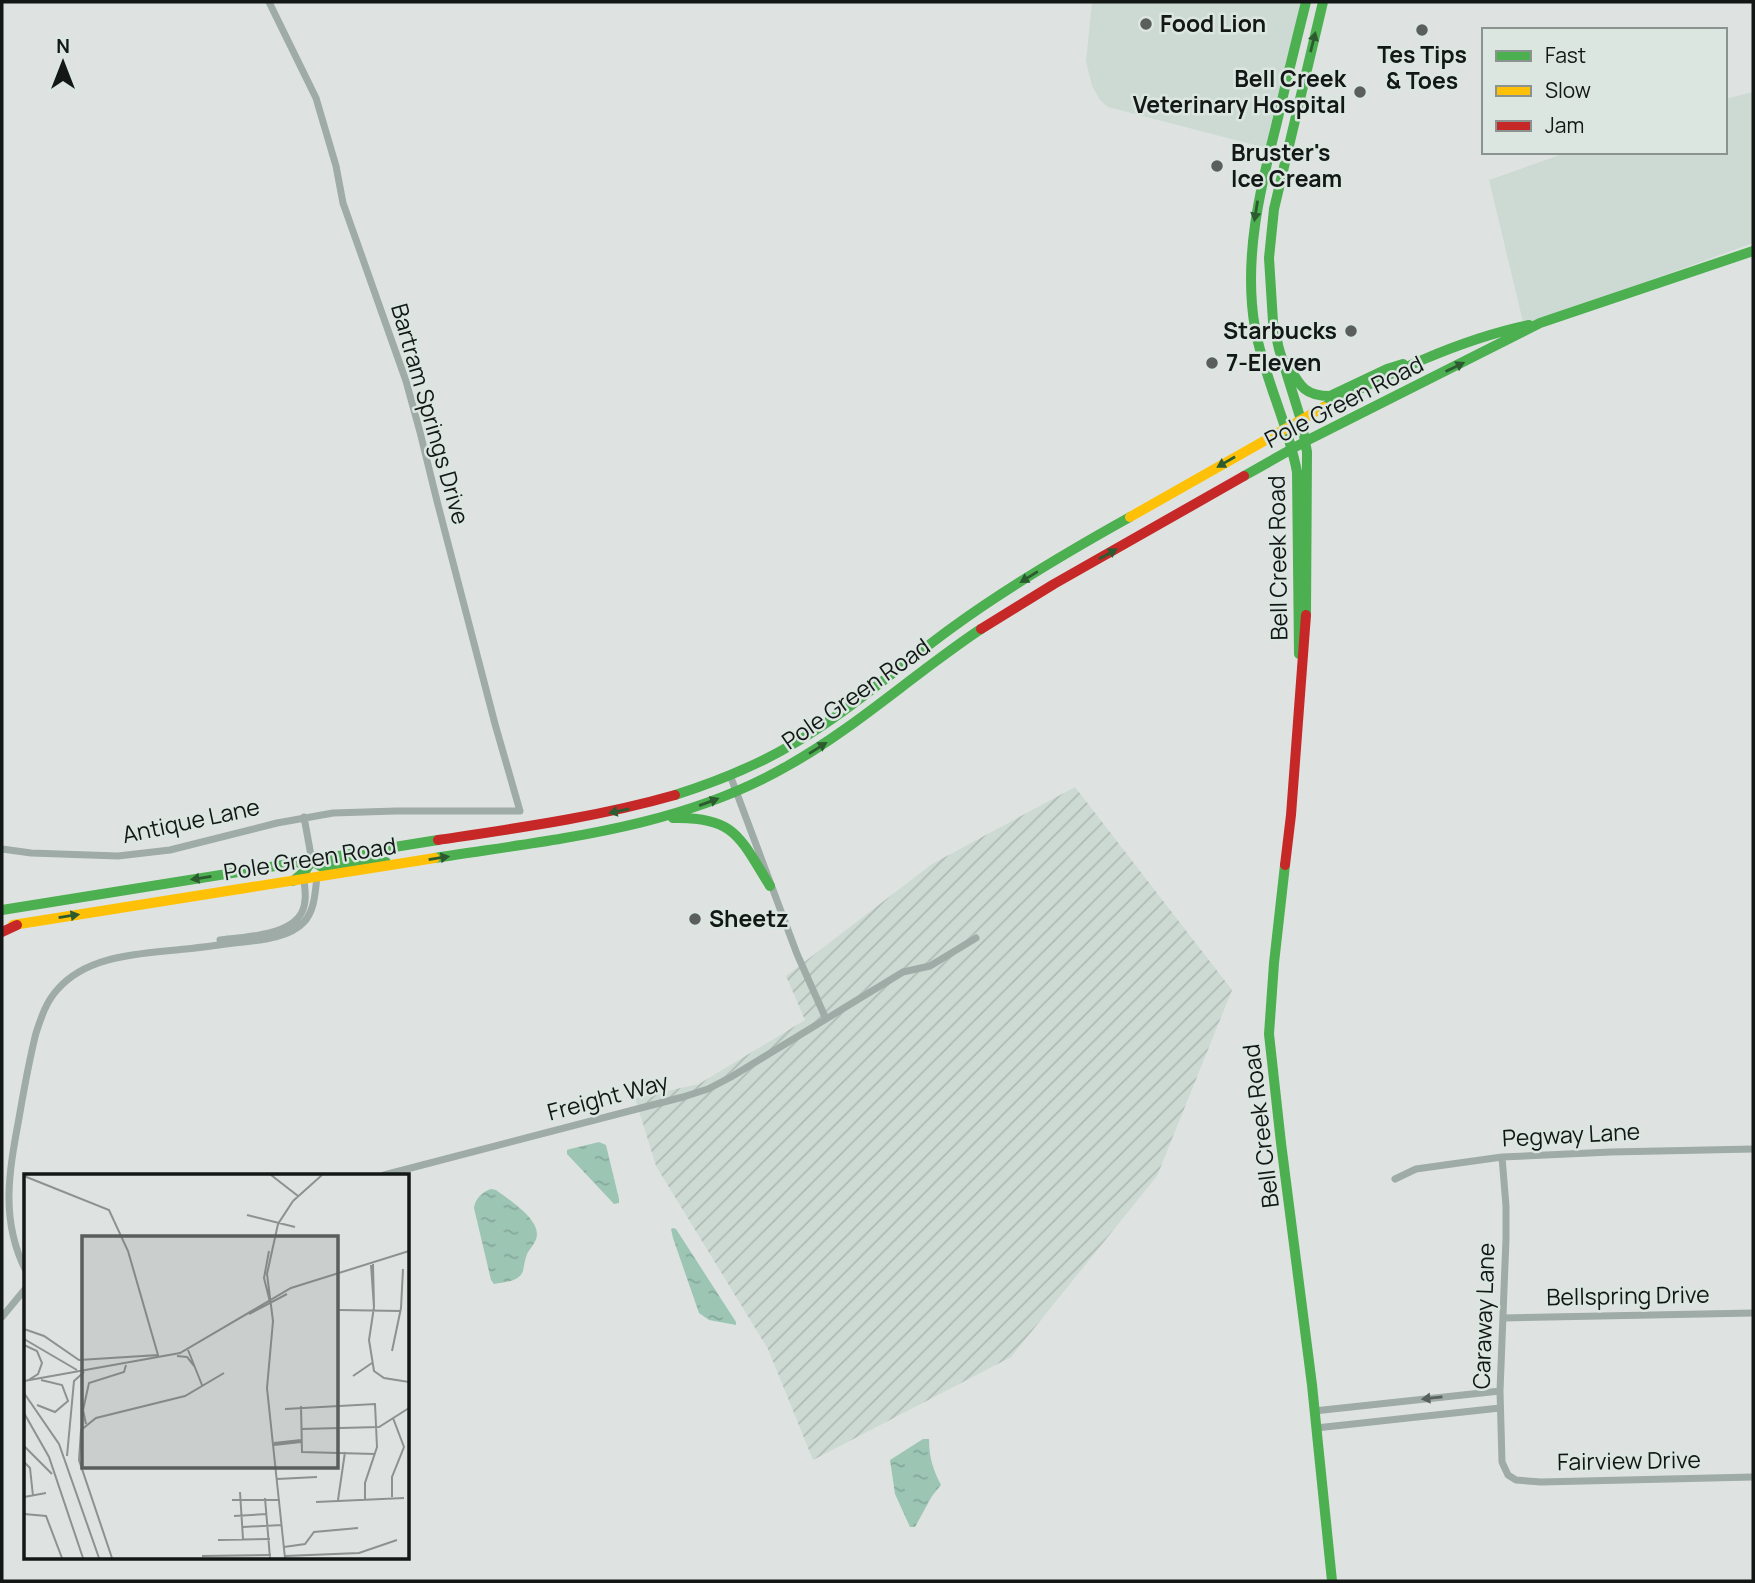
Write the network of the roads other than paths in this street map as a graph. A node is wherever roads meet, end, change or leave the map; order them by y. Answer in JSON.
{"nodes":[{"id":1,"x":269,"y":2,"type":"edge"},
{"id":2,"x":1306,"y":2,"type":"edge"},
{"id":3,"x":1323,"y":2,"type":"edge"},
{"id":4,"x":1753,"y":251,"type":"edge"},
{"id":5,"x":1540,"y":323,"type":"junction"},
{"id":6,"x":1279,"y":349,"type":"junction"},
{"id":7,"x":1434,"y":355,"type":"junction"},
{"id":8,"x":1301,"y":420,"type":"junction"},
{"id":9,"x":1285,"y":429,"type":"junction"},
{"id":10,"x":1306,"y":441,"type":"junction"},
{"id":11,"x":1293,"y":449,"type":"junction"},
{"id":12,"x":1301,"y":665,"type":"junction"},
{"id":13,"x":730,"y":775,"type":"junction"},
{"id":14,"x":736,"y":791,"type":"junction"},
{"id":15,"x":520,"y":811,"type":"joint"},
{"id":16,"x":304,"y":817,"type":"junction"},
{"id":17,"x":652,"y":820,"type":"junction"},
{"id":18,"x":2,"y":849,"type":"edge"},
{"id":19,"x":312,"y":861,"type":"junction"},
{"id":20,"x":396,"y":864,"type":"junction"},
{"id":21,"x":317,"y":877,"type":"junction"},
{"id":22,"x":304,"y":879,"type":"junction"},
{"id":23,"x":292,"y":881,"type":"junction"},
{"id":24,"x":770,"y":886,"type":"junction"},
{"id":25,"x":2,"y":910,"type":"edge"},
{"id":26,"x":2,"y":930,"type":"edge"},
{"id":27,"x":976,"y":938,"type":"dead end"},
{"id":28,"x":168,"y":950,"type":"junction"},
{"id":29,"x":826,"y":1020,"type":"junction"},
{"id":30,"x":1753,"y":1149,"type":"edge"},
{"id":31,"x":1502,"y":1157,"type":"junction"},
{"id":32,"x":388,"y":1174,"type":"edge"},
{"id":33,"x":1395,"y":1179,"type":"dead end"},
{"id":34,"x":24,"y":1267,"type":"edge"},
{"id":35,"x":24,"y":1290,"type":"edge"},
{"id":36,"x":1753,"y":1313,"type":"edge"},
{"id":37,"x":2,"y":1317,"type":"edge"},
{"id":38,"x":1503,"y":1318,"type":"junction"},
{"id":39,"x":1500,"y":1391,"type":"junction"},
{"id":40,"x":1500,"y":1408,"type":"junction"},
{"id":41,"x":1314,"y":1411,"type":"junction"},
{"id":42,"x":1316,"y":1428,"type":"junction"},
{"id":43,"x":1508,"y":1475,"type":"joint"},
{"id":44,"x":1753,"y":1478,"type":"edge"},
{"id":45,"x":1332,"y":1581,"type":"edge"}],
"edges":[{"from":1,"to":15,"type":"street","name":"Bartram Springs Drive"},
{"from":2,"to":9,"type":"main road","name":"Bell Creek Road","one_way":true},
{"from":6,"to":3,"type":"main road","name":"Bell Creek Road","one_way":true},
{"from":4,"to":5,"type":"main road","name":"Pole Green Road"},
{"from":5,"to":7,"type":"main road","name":"Pole Green Road"},
{"from":10,"to":5,"type":"main road","name":"Pole Green Road","one_way":true},
{"from":6,"to":7,"type":"main road"},
{"from":6,"to":8,"type":"main road","name":"Bell Creek Road"},
{"from":7,"to":8,"type":"main road","name":"Pole Green Road"},
{"from":8,"to":9,"type":"main road","name":"Pole Green Road"},
{"from":8,"to":10,"type":"main road","name":"Bell Creek Road"},
{"from":9,"to":11,"type":"main road","name":"Bell Creek Road"},
{"from":9,"to":13,"type":"main road","name":"Pole Green Road","one_way":true},
{"from":10,"to":11,"type":"main road","name":"Pole Green Road"},
{"from":10,"to":12,"type":"main road","name":"Bell Creek Road"},
{"from":11,"to":12,"type":"main road","name":"Bell Creek Road"},
{"from":14,"to":11,"type":"main road","name":"Pole Green Road","one_way":true},
{"from":12,"to":41,"type":"main road","name":"Bell Creek Road"},
{"from":13,"to":14,"type":"street"},
{"from":13,"to":19,"type":"main road","name":"Pole Green Road","one_way":true},
{"from":17,"to":14,"type":"main road","name":"Pole Green Road","one_way":true},
{"from":14,"to":24,"type":"street"},
{"from":15,"to":16,"type":"street","name":"Antique Lane"},
{"from":16,"to":18,"type":"street","name":"Antique Lane"},
{"from":16,"to":19,"type":"street"},
{"from":20,"to":17,"type":"main road","name":"Pole Green Road","one_way":true},
{"from":17,"to":24,"type":"main road"},
{"from":19,"to":20,"type":"main road"},
{"from":19,"to":23,"type":"main road"},
{"from":19,"to":25,"type":"main road","name":"Pole Green Road","one_way":true},
{"from":20,"to":21,"type":"main road","name":"Pole Green Road"},
{"from":21,"to":22,"type":"main road","name":"Pole Green Road"},
{"from":21,"to":28,"type":"street"},
{"from":22,"to":23,"type":"main road","name":"Pole Green Road"},
{"from":22,"to":28,"type":"street"},
{"from":26,"to":23,"type":"main road","name":"Pole Green Road","one_way":true},
{"from":24,"to":29,"type":"street"},
{"from":27,"to":29,"type":"street","name":"Freight Way"},
{"from":28,"to":34,"type":"street"},
{"from":29,"to":32,"type":"street","name":"Freight Way"},
{"from":30,"to":31,"type":"street","name":"Pegway Lane"},
{"from":31,"to":33,"type":"street","name":"Pegway Lane"},
{"from":31,"to":38,"type":"street","name":"Caraway Lane"},
{"from":35,"to":37,"type":"street"},
{"from":36,"to":38,"type":"street","name":"Bellspring Drive"},
{"from":38,"to":39,"type":"street","name":"Caraway Lane"},
{"from":39,"to":40,"type":"street","name":"Caraway Lane"},
{"from":39,"to":41,"type":"street","one_way":true},
{"from":40,"to":42,"type":"street"},
{"from":40,"to":43,"type":"street","name":"Caraway Lane"},
{"from":41,"to":42,"type":"main road","name":"Bell Creek Road"},
{"from":42,"to":45,"type":"main road","name":"Bell Creek Road"},
{"from":43,"to":44,"type":"street","name":"Fairview Drive"}]}
